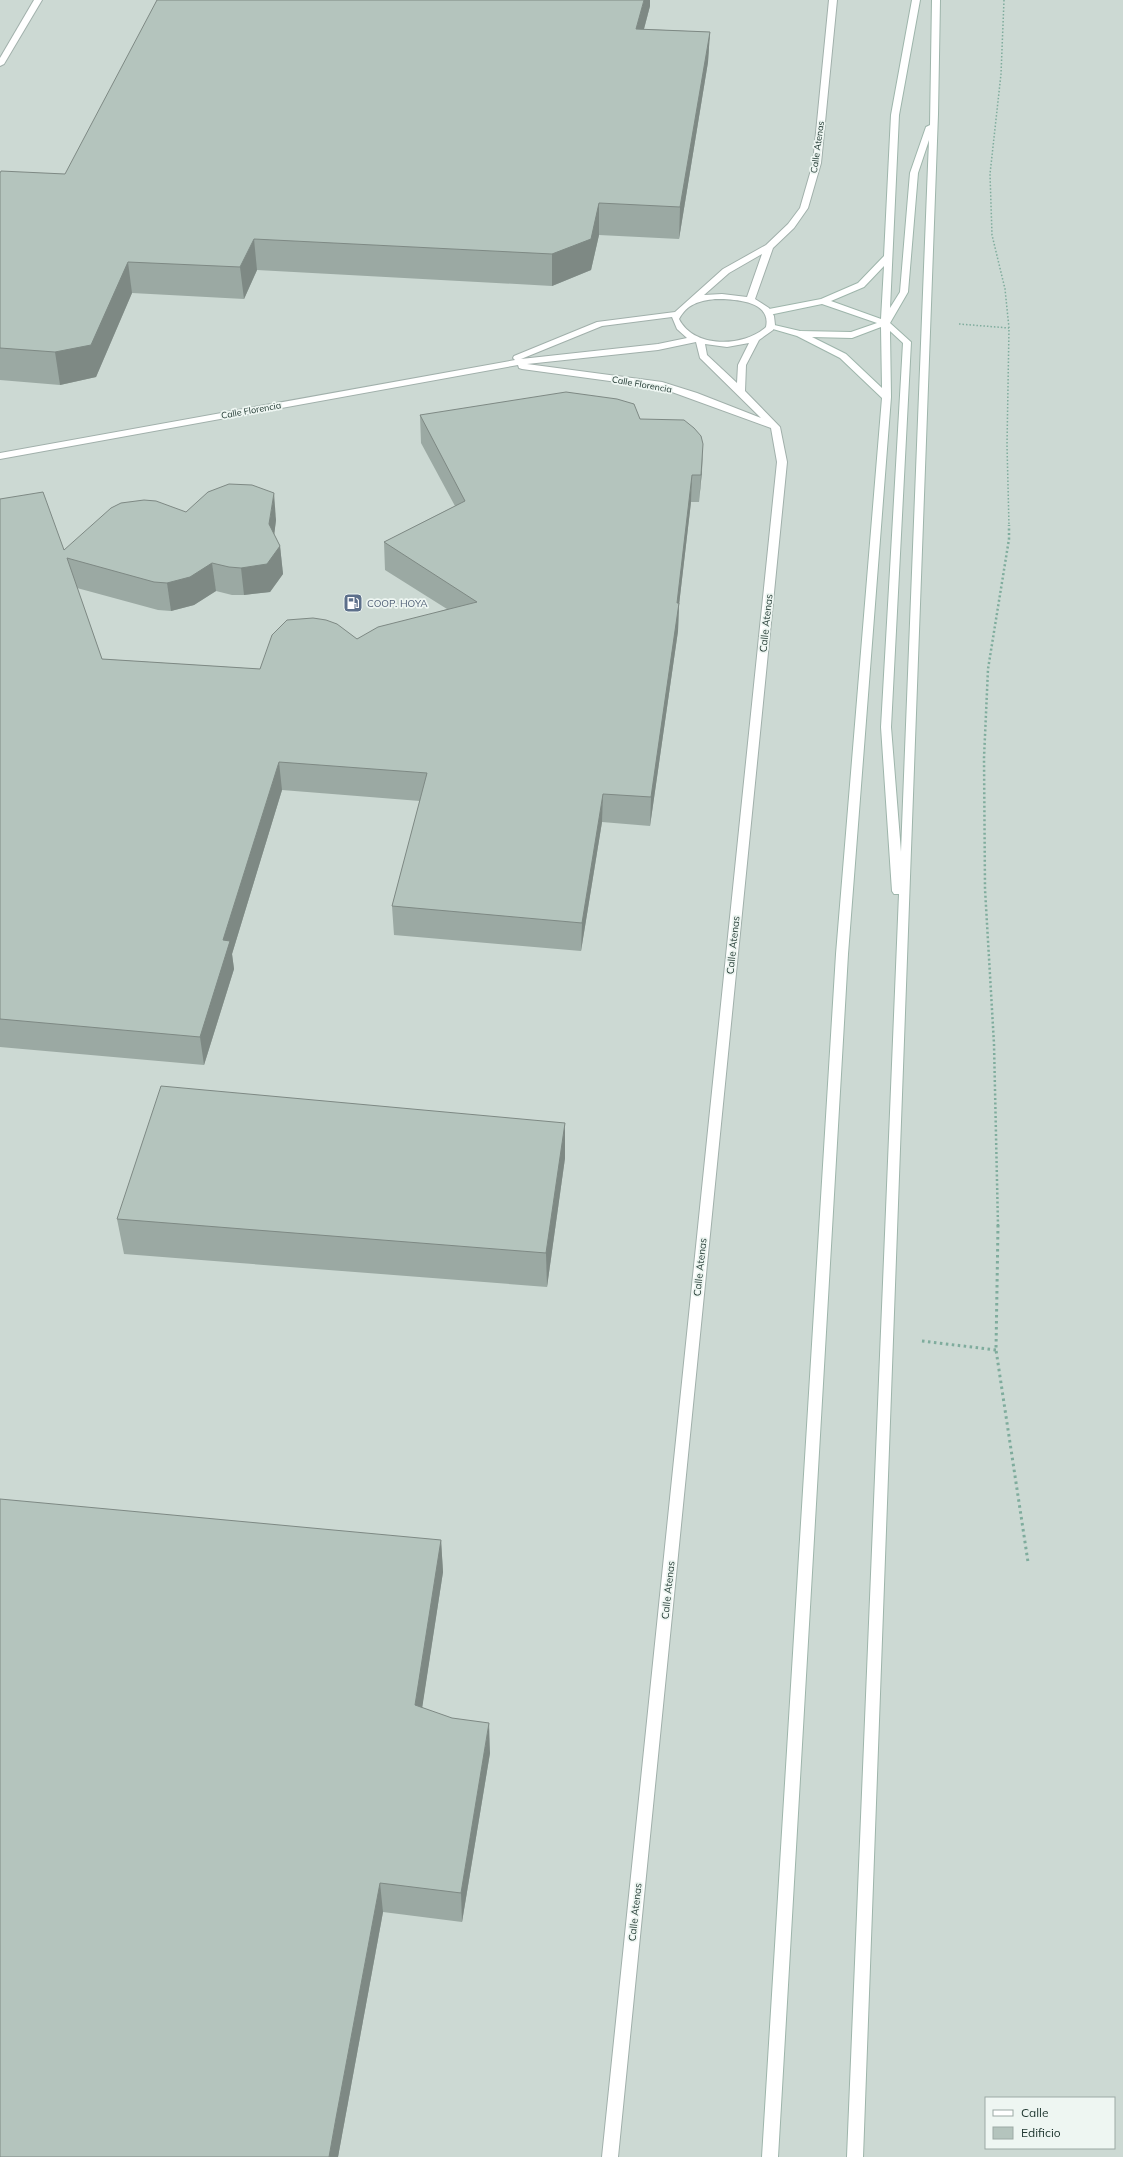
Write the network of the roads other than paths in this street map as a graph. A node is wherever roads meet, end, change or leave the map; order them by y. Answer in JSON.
{"nodes":[{"id":1,"x":38,"y":0,"type":"edge"},
{"id":2,"x":833,"y":0,"type":"edge"},
{"id":3,"x":916,"y":0,"type":"edge"},
{"id":4,"x":936,"y":0,"type":"edge"},
{"id":5,"x":0,"y":64,"type":"edge"},
{"id":6,"x":934,"y":114,"type":"junction"},
{"id":7,"x":768,"y":247,"type":"junction"},
{"id":8,"x":888,"y":258,"type":"junction"},
{"id":9,"x":695,"y":300,"type":"junction"},
{"id":10,"x":750,"y":301,"type":"junction"},
{"id":11,"x":823,"y":301,"type":"junction"},
{"id":12,"x":769,"y":312,"type":"junction"},
{"id":13,"x":678,"y":314,"type":"junction"},
{"id":14,"x":884,"y":323,"type":"junction"},
{"id":15,"x":770,"y":327,"type":"junction"},
{"id":16,"x":800,"y":334,"type":"junction"},
{"id":17,"x":756,"y":338,"type":"junction"},
{"id":18,"x":698,"y":340,"type":"junction"},
{"id":19,"x":503,"y":364,"type":"junction"},
{"id":20,"x":741,"y":392,"type":"junction"},
{"id":21,"x":887,"y":397,"type":"junction"},
{"id":22,"x":775,"y":427,"type":"junction"},
{"id":23,"x":0,"y":456,"type":"edge"},
{"id":24,"x":902,"y":952,"type":"junction"},
{"id":25,"x":610,"y":2157,"type":"edge"},
{"id":26,"x":770,"y":2157,"type":"edge"},
{"id":27,"x":855,"y":2157,"type":"edge"}],
"edges":[{"from":1,"to":5,"type":"main road"},
{"from":2,"to":7,"type":"main road","name":"Calle Atenas"},
{"from":3,"to":8,"type":"main road"},
{"from":4,"to":6,"type":"main road"},
{"from":6,"to":14,"type":"main road"},
{"from":6,"to":24,"type":"main road"},
{"from":7,"to":9,"type":"main road"},
{"from":7,"to":10,"type":"main road","name":"Calle Atenas"},
{"from":8,"to":11,"type":"main road"},
{"from":8,"to":14,"type":"main road"},
{"from":9,"to":10,"type":"main road"},
{"from":9,"to":13,"type":"main road"},
{"from":10,"to":12,"type":"main road"},
{"from":11,"to":12,"type":"main road"},
{"from":11,"to":14,"type":"main road"},
{"from":12,"to":15,"type":"main road"},
{"from":13,"to":18,"type":"main road"},
{"from":13,"to":19,"type":"main road","name":"Calle Florencia"},
{"from":14,"to":16,"type":"main road"},
{"from":14,"to":21,"type":"main road"},
{"from":14,"to":24,"type":"main road"},
{"from":15,"to":16,"type":"main road"},
{"from":15,"to":17,"type":"main road"},
{"from":16,"to":21,"type":"main road"},
{"from":17,"to":18,"type":"main road"},
{"from":17,"to":20,"type":"main road"},
{"from":18,"to":19,"type":"main road","name":"Calle Florencia"},
{"from":18,"to":20,"type":"main road"},
{"from":19,"to":22,"type":"main road","name":"Calle Florencia"},
{"from":19,"to":23,"type":"main road","name":"Calle Florencia"},
{"from":20,"to":22,"type":"main road"},
{"from":21,"to":26,"type":"main road"},
{"from":22,"to":25,"type":"main road","name":"Calle Atenas"},
{"from":24,"to":27,"type":"main road"}]}
